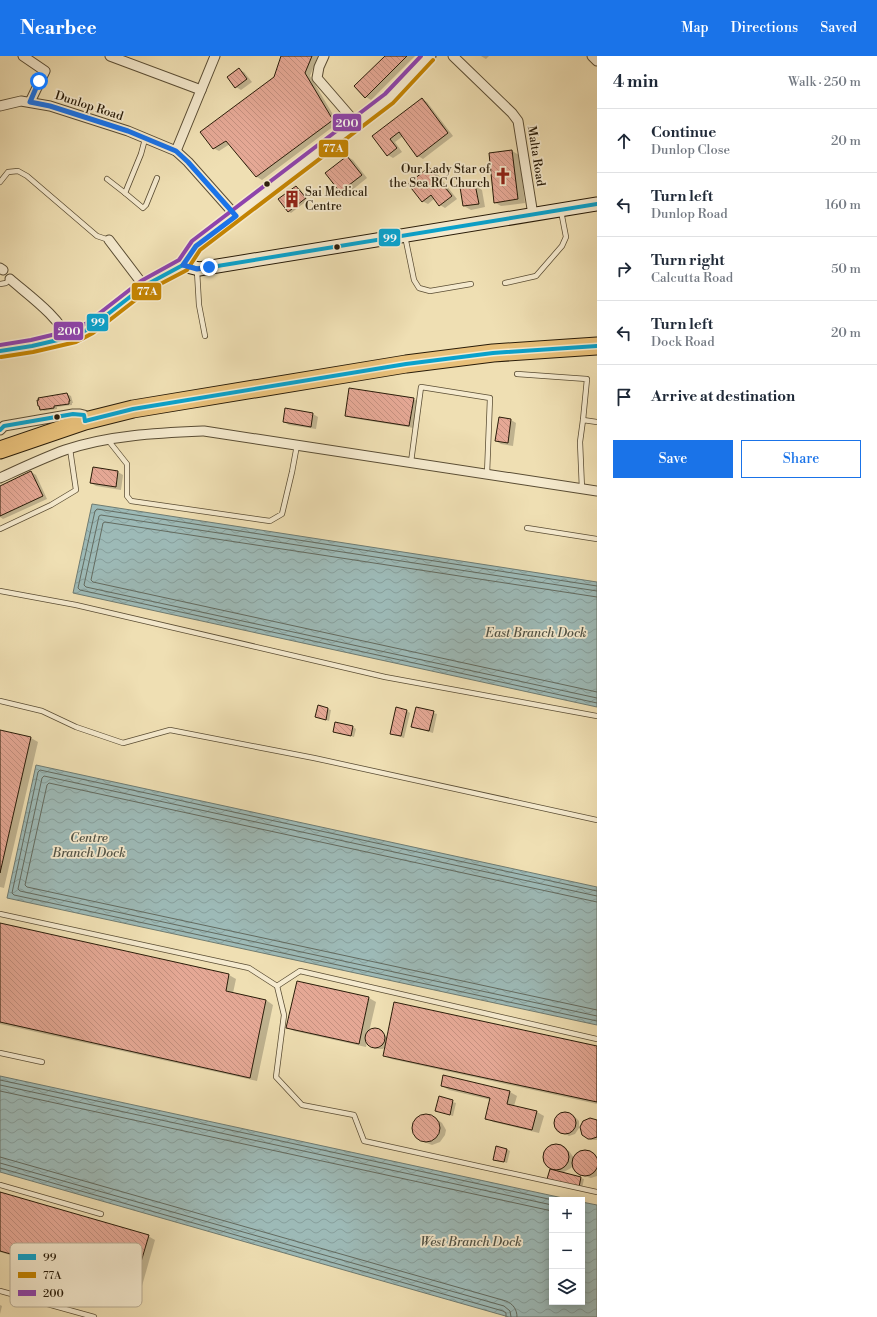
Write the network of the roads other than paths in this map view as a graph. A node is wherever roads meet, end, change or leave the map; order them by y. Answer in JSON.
{"nodes":[{"id":1,"x":23,"y":56,"type":"edge"},
{"id":2,"x":110,"y":56,"type":"edge"},
{"id":3,"x":215,"y":56,"type":"edge"},
{"id":4,"x":324,"y":56,"type":"edge"},
{"id":5,"x":429,"y":56,"type":"edge"},
{"id":6,"x":453,"y":56,"type":"edge"},
{"id":7,"x":592,"y":56,"type":"edge"},
{"id":8,"x":597,"y":61,"type":"edge"},
{"id":9,"x":201,"y":90,"type":"junction"},
{"id":10,"x":30,"y":102,"type":"junction"},
{"id":11,"x":0,"y":106,"type":"edge"},
{"id":12,"x":355,"y":125,"type":"junction"},
{"id":13,"x":145,"y":139,"type":"junction"},
{"id":14,"x":176,"y":151,"type":"junction"},
{"id":15,"x":157,"y":178,"type":"dead end"},
{"id":16,"x":107,"y":179,"type":"dead end"},
{"id":17,"x":0,"y":182,"type":"edge"},
{"id":18,"x":125,"y":193,"type":"junction"},
{"id":19,"x":597,"y":204,"type":"edge"},
{"id":20,"x":561,"y":211,"type":"junction"},
{"id":21,"x":533,"y":215,"type":"junction"},
{"id":22,"x":236,"y":216,"type":"junction"},
{"id":23,"x":405,"y":236,"type":"junction"},
{"id":24,"x":109,"y":240,"type":"joint"},
{"id":25,"x":183,"y":265,"type":"junction"},
{"id":26,"x":197,"y":269,"type":"junction"},
{"id":27,"x":10,"y":278,"type":"joint"},
{"id":28,"x":505,"y":283,"type":"dead end"},
{"id":29,"x":0,"y":284,"type":"edge"},
{"id":30,"x":471,"y":284,"type":"dead end"},
{"id":31,"x":144,"y":286,"type":"junction"},
{"id":32,"x":205,"y":336,"type":"dead end"},
{"id":33,"x":71,"y":337,"type":"junction"},
{"id":34,"x":597,"y":346,"type":"edge"},
{"id":35,"x":0,"y":351,"type":"edge"},
{"id":36,"x":517,"y":374,"type":"dead end"},
{"id":37,"x":583,"y":420,"type":"junction"},
{"id":38,"x":85,"y":421,"type":"junction"},
{"id":39,"x":597,"y":422,"type":"edge"},
{"id":40,"x":0,"y":430,"type":"edge"},
{"id":41,"x":108,"y":440,"type":"junction"},
{"id":42,"x":297,"y":445,"type":"junction"},
{"id":43,"x":70,"y":449,"type":"junction"},
{"id":44,"x":0,"y":450,"type":"edge"},
{"id":45,"x":411,"y":462,"type":"junction"},
{"id":46,"x":487,"y":474,"type":"junction"},
{"id":47,"x":0,"y":478,"type":"edge"},
{"id":48,"x":582,"y":489,"type":"junction"},
{"id":49,"x":597,"y":491,"type":"edge"},
{"id":50,"x":527,"y":528,"type":"dead end"},
{"id":51,"x":0,"y":529,"type":"edge"},
{"id":52,"x":597,"y":539,"type":"edge"},
{"id":53,"x":0,"y":591,"type":"edge"},
{"id":54,"x":0,"y":701,"type":"edge"},
{"id":55,"x":597,"y":716,"type":"edge"},
{"id":56,"x":597,"y":820,"type":"edge"},
{"id":57,"x":0,"y":914,"type":"edge"},
{"id":58,"x":277,"y":986,"type":"junction"},
{"id":59,"x":597,"y":1039,"type":"edge"},
{"id":60,"x":0,"y":1052,"type":"edge"},
{"id":61,"x":42,"y":1062,"type":"dead end"},
{"id":62,"x":0,"y":1185,"type":"edge"},
{"id":63,"x":597,"y":1192,"type":"edge"},
{"id":64,"x":100,"y":1214,"type":"dead end"},
{"id":65,"x":0,"y":1291,"type":"edge"},
{"id":66,"x":10,"y":1294,"type":"edge"},
{"id":67,"x":58,"y":1307,"type":"edge"},
{"id":68,"x":94,"y":1317,"type":"edge"}],
"edges":[{"from":1,"to":10,"type":"street"},
{"from":2,"to":9,"type":"street"},
{"from":3,"to":9,"type":"street"},
{"from":4,"to":12,"type":"street"},
{"from":5,"to":12,"type":"street"},
{"from":6,"to":21,"type":"street","name":"Malta Road"},
{"from":7,"to":8,"type":"street"},
{"from":9,"to":14,"type":"street"},
{"from":10,"to":11,"type":"street","name":"Dunlop Road"},
{"from":10,"to":13,"type":"street","name":"Dunlop Road"},
{"from":12,"to":22,"type":"street"},
{"from":13,"to":14,"type":"street","name":"Dunlop Road"},
{"from":13,"to":18,"type":"lane"},
{"from":14,"to":22,"type":"street","name":"Dunlop Road"},
{"from":15,"to":18,"type":"lane"},
{"from":16,"to":18,"type":"lane"},
{"from":17,"to":24,"type":"lane"},
{"from":19,"to":20,"type":"street"},
{"from":20,"to":21,"type":"street"},
{"from":20,"to":28,"type":"lane"},
{"from":21,"to":23,"type":"street"},
{"from":22,"to":25,"type":"street"},
{"from":23,"to":26,"type":"street"},
{"from":23,"to":30,"type":"lane"},
{"from":24,"to":31,"type":"street"},
{"from":25,"to":26,"type":"street"},
{"from":25,"to":31,"type":"street"},
{"from":26,"to":32,"type":"lane"},
{"from":27,"to":29,"type":"lane"},
{"from":27,"to":33,"type":"street"},
{"from":31,"to":33,"type":"street"},
{"from":33,"to":35,"type":"street"},
{"from":34,"to":38,"type":"highway"},
{"from":36,"to":37,"type":"lane"},
{"from":37,"to":39,"type":"lane"},
{"from":37,"to":48,"type":"lane"},
{"from":38,"to":40,"type":"street"},
{"from":38,"to":44,"type":"highway"},
{"from":41,"to":42,"type":"street"},
{"from":41,"to":42,"type":"lane"},
{"from":41,"to":43,"type":"street"},
{"from":42,"to":45,"type":"street"},
{"from":43,"to":47,"type":"street"},
{"from":43,"to":51,"type":"lane"},
{"from":45,"to":46,"type":"street"},
{"from":45,"to":46,"type":"lane"},
{"from":46,"to":48,"type":"street"},
{"from":48,"to":49,"type":"street"},
{"from":50,"to":52,"type":"lane"},
{"from":53,"to":55,"type":"lane"},
{"from":54,"to":56,"type":"lane"},
{"from":57,"to":58,"type":"lane"},
{"from":58,"to":59,"type":"lane"},
{"from":58,"to":63,"type":"lane"},
{"from":60,"to":61,"type":"lane"},
{"from":62,"to":64,"type":"lane"},
{"from":65,"to":66,"type":"lane"},
{"from":67,"to":68,"type":"lane"}]}
